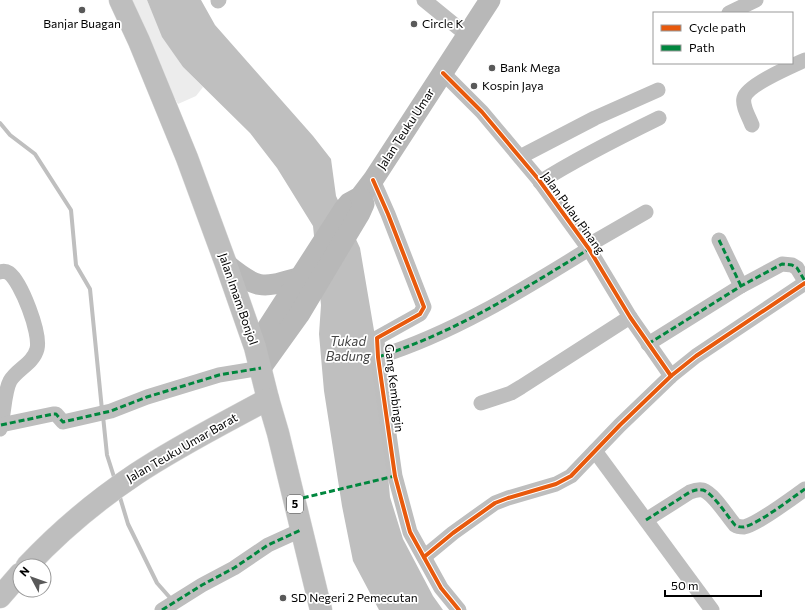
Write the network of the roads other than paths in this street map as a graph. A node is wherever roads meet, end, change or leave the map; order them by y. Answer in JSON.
{"nodes":[{"id":1,"x":120,"y":0,"type":"edge"},
{"id":2,"x":424,"y":0,"type":"edge"},
{"id":3,"x":490,"y":0,"type":"edge"},
{"id":4,"x":756,"y":0,"type":"edge"},
{"id":5,"x":731,"y":12,"type":"edge"},
{"id":6,"x":467,"y":35,"type":"junction"},
{"id":7,"x":805,"y":60,"type":"edge"},
{"id":8,"x":443,"y":73,"type":"junction"},
{"id":9,"x":658,"y":90,"type":"dead end"},
{"id":10,"x":659,"y":118,"type":"dead end"},
{"id":11,"x":752,"y":125,"type":"dead end"},
{"id":12,"x":520,"y":157,"type":"junction"},
{"id":13,"x":372,"y":180,"type":"junction"},
{"id":14,"x":540,"y":182,"type":"junction"},
{"id":15,"x":646,"y":212,"type":"dead end"},
{"id":16,"x":719,"y":240,"type":"dead end"},
{"id":17,"x":588,"y":248,"type":"junction"},
{"id":18,"x":226,"y":264,"type":"junction"},
{"id":19,"x":0,"y":272,"type":"edge"},
{"id":20,"x":308,"y":277,"type":"junction"},
{"id":21,"x":805,"y":282,"type":"edge"},
{"id":22,"x":741,"y":286,"type":"junction"},
{"id":23,"x":630,"y":317,"type":"junction"},
{"id":24,"x":648,"y":344,"type":"junction"},
{"id":25,"x":255,"y":347,"type":"junction"},
{"id":26,"x":378,"y":358,"type":"junction"},
{"id":27,"x":261,"y":368,"type":"junction"},
{"id":28,"x":671,"y":376,"type":"junction"},
{"id":29,"x":5,"y":384,"type":"edge"},
{"id":30,"x":268,"y":399,"type":"junction"},
{"id":31,"x":481,"y":402,"type":"dead end"},
{"id":32,"x":1,"y":427,"type":"edge"},
{"id":33,"x":595,"y":451,"type":"junction"},
{"id":34,"x":805,"y":489,"type":"edge"},
{"id":35,"x":646,"y":520,"type":"junction"},
{"id":36,"x":302,"y":530,"type":"junction"},
{"id":37,"x":424,"y":557,"type":"junction"},
{"id":38,"x":35,"y":558,"type":"edge"},
{"id":39,"x":12,"y":583,"type":"edge"},
{"id":40,"x":0,"y":597,"type":"edge"},
{"id":41,"x":171,"y":604,"type":"edge"},
{"id":42,"x":321,"y":610,"type":"edge"},
{"id":43,"x":459,"y":610,"type":"edge"},
{"id":44,"x":712,"y":610,"type":"edge"}],
"edges":[{"from":1,"to":18,"type":"highway","name":"Jalan Imam Bonjol"},
{"from":2,"to":6,"type":"street"},
{"from":3,"to":6,"type":"main road","name":"Jalan Teuku Umar"},
{"from":4,"to":5,"type":"street"},
{"from":6,"to":8,"type":"main road","name":"Jalan Teuku Umar"},
{"from":7,"to":11,"type":"street"},
{"from":8,"to":12,"type":"street","name":"Jalan Pulau Pinang"},
{"from":8,"to":13,"type":"main road","name":"Jalan Teuku Umar"},
{"from":9,"to":12,"type":"street"},
{"from":10,"to":14,"type":"street"},
{"from":12,"to":14,"type":"street","name":"Jalan Pulau Pinang"},
{"from":13,"to":20,"type":"main road","name":"Jalan Teuku Umar"},
{"from":13,"to":26,"type":"street","name":"Gang Kembingin"},
{"from":14,"to":17,"type":"street","name":"Jalan Pulau Pinang"},
{"from":15,"to":17,"type":"street"},
{"from":16,"to":22,"type":"street"},
{"from":17,"to":23,"type":"street","name":"Jalan Pulau Pinang"},
{"from":17,"to":26,"type":"street"},
{"from":18,"to":20,"type":"main road"},
{"from":18,"to":25,"type":"highway","name":"Jalan Imam Bonjol"},
{"from":19,"to":29,"type":"street"},
{"from":20,"to":25,"type":"main road","name":"Jalan Teuku Umar"},
{"from":20,"to":27,"type":"main road","name":"Jalan Teuku Umar"},
{"from":21,"to":22,"type":"street"},
{"from":21,"to":28,"type":"street"},
{"from":22,"to":24,"type":"street"},
{"from":23,"to":24,"type":"street","name":"Jalan Pulau Pinang"},
{"from":23,"to":31,"type":"street"},
{"from":24,"to":28,"type":"street","name":"Jalan Pulau Pinang"},
{"from":25,"to":27,"type":"highway","name":"Jalan Imam Bonjol"},
{"from":26,"to":37,"type":"street","name":"Gang Kembingin"},
{"from":27,"to":30,"type":"highway","name":"Jalan Imam Bonjol"},
{"from":27,"to":32,"type":"street"},
{"from":28,"to":33,"type":"street"},
{"from":29,"to":32,"type":"street"},
{"from":30,"to":36,"type":"highway","name":"Jalan Imam Bonjol","number":"5"},
{"from":30,"to":38,"type":"highway","name":"Jalan Teuku Umar Barat"},
{"from":33,"to":35,"type":"street"},
{"from":33,"to":37,"type":"street"},
{"from":34,"to":35,"type":"street"},
{"from":35,"to":44,"type":"street"},
{"from":36,"to":41,"type":"street"},
{"from":36,"to":42,"type":"highway","name":"Jalan Imam Bonjol","number":"5"},
{"from":37,"to":43,"type":"street","name":"Gang Kembingin"},
{"from":39,"to":40,"type":"highway"}]}
